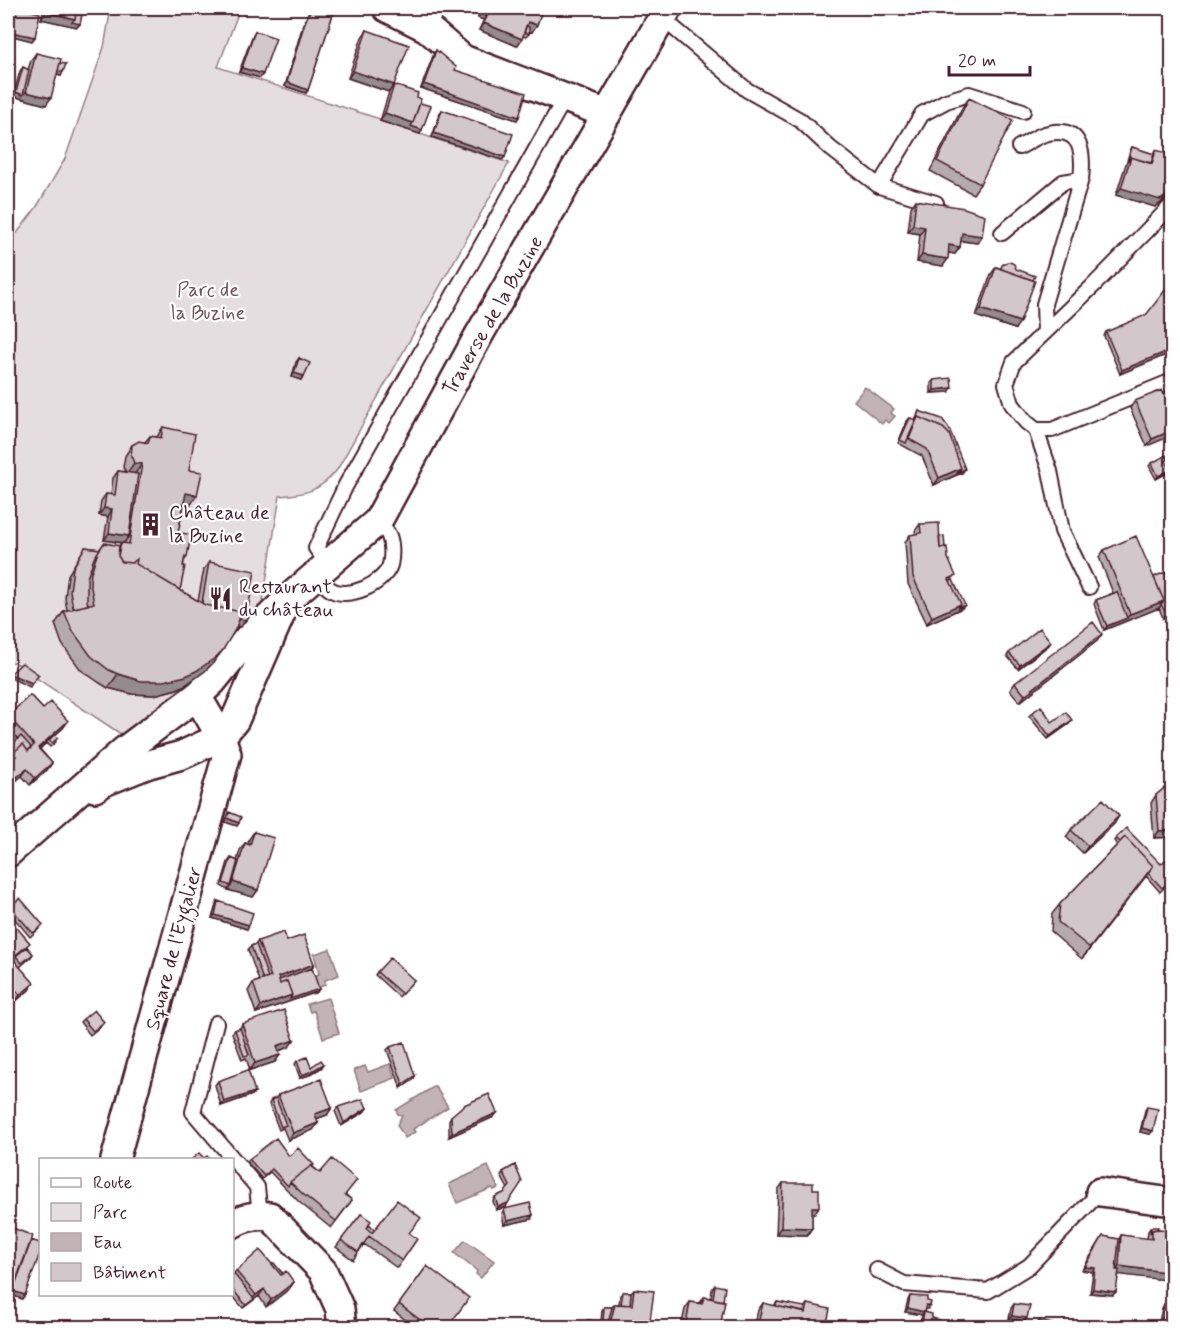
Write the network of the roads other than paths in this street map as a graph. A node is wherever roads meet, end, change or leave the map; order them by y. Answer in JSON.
{"nodes":[{"id":1,"x":387,"y":8,"type":"edge"},
{"id":2,"x":665,"y":13,"type":"edge"},
{"id":3,"x":432,"y":18,"type":"edge"},
{"id":4,"x":565,"y":98,"type":"junction"},
{"id":5,"x":1023,"y":111,"type":"dead end"},
{"id":6,"x":607,"y":114,"type":"junction"},
{"id":7,"x":1019,"y":147,"type":"dead end"},
{"id":8,"x":1081,"y":179,"type":"junction"},
{"id":9,"x":879,"y":186,"type":"junction"},
{"id":10,"x":936,"y":203,"type":"edge"},
{"id":11,"x":1173,"y":205,"type":"edge"},
{"id":12,"x":1002,"y":233,"type":"dead end"},
{"id":13,"x":1045,"y":332,"type":"junction"},
{"id":14,"x":1173,"y":381,"type":"edge"},
{"id":15,"x":1036,"y":430,"type":"junction"},
{"id":16,"x":378,"y":521,"type":"junction"},
{"id":17,"x":322,"y":569,"type":"junction"},
{"id":18,"x":1089,"y":587,"type":"dead end"},
{"id":19,"x":288,"y":599,"type":"junction"},
{"id":20,"x":205,"y":689,"type":"junction"},
{"id":21,"x":228,"y":728,"type":"junction"},
{"id":22,"x":46,"y":819,"type":"junction"},
{"id":23,"x":8,"y":853,"type":"edge"},
{"id":24,"x":216,"y":1023,"type":"dead end"},
{"id":25,"x":116,"y":1158,"type":"edge"},
{"id":26,"x":232,"y":1158,"type":"edge"},
{"id":27,"x":234,"y":1160,"type":"edge"},
{"id":28,"x":1100,"y":1192,"type":"joint"},
{"id":29,"x":1173,"y":1202,"type":"edge"},
{"id":30,"x":260,"y":1215,"type":"junction"},
{"id":31,"x":234,"y":1223,"type":"edge"},
{"id":32,"x":877,"y":1270,"type":"dead end"},
{"id":33,"x":342,"y":1328,"type":"edge"}],
"edges":[{"from":1,"to":3,"type":"street"},
{"from":2,"to":6,"type":"street","name":"Traverse de la Buzine"},
{"from":2,"to":9,"type":"lane"},
{"from":3,"to":4,"type":"street"},
{"from":4,"to":6,"type":"street"},
{"from":4,"to":17,"type":"lane"},
{"from":5,"to":9,"type":"lane"},
{"from":6,"to":16,"type":"street","name":"Traverse de la Buzine"},
{"from":7,"to":8,"type":"lane"},
{"from":8,"to":12,"type":"lane"},
{"from":8,"to":13,"type":"lane"},
{"from":9,"to":10,"type":"lane"},
{"from":11,"to":13,"type":"lane"},
{"from":13,"to":15,"type":"lane"},
{"from":14,"to":15,"type":"lane"},
{"from":15,"to":18,"type":"lane"},
{"from":16,"to":17,"type":"street","name":"Traverse de la Buzine"},
{"from":16,"to":17,"type":"lane"},
{"from":17,"to":19,"type":"street","name":"Traverse de la Buzine"},
{"from":19,"to":20,"type":"street","name":"Traverse de la Buzine"},
{"from":19,"to":21,"type":"street","name":"Traverse de la Buzine"},
{"from":20,"to":21,"type":"street"},
{"from":20,"to":22,"type":"street","name":"Traverse de la Buzine"},
{"from":21,"to":22,"type":"street","name":"Traverse de la Buzine"},
{"from":21,"to":25,"type":"street","name":"Square de l'Eygalier"},
{"from":22,"to":23,"type":"street","name":"Traverse de la Buzine"},
{"from":24,"to":26,"type":"lane"},
{"from":27,"to":30,"type":"lane"},
{"from":28,"to":29,"type":"street"},
{"from":28,"to":32,"type":"lane"},
{"from":30,"to":31,"type":"street"},
{"from":30,"to":33,"type":"street"}]}
